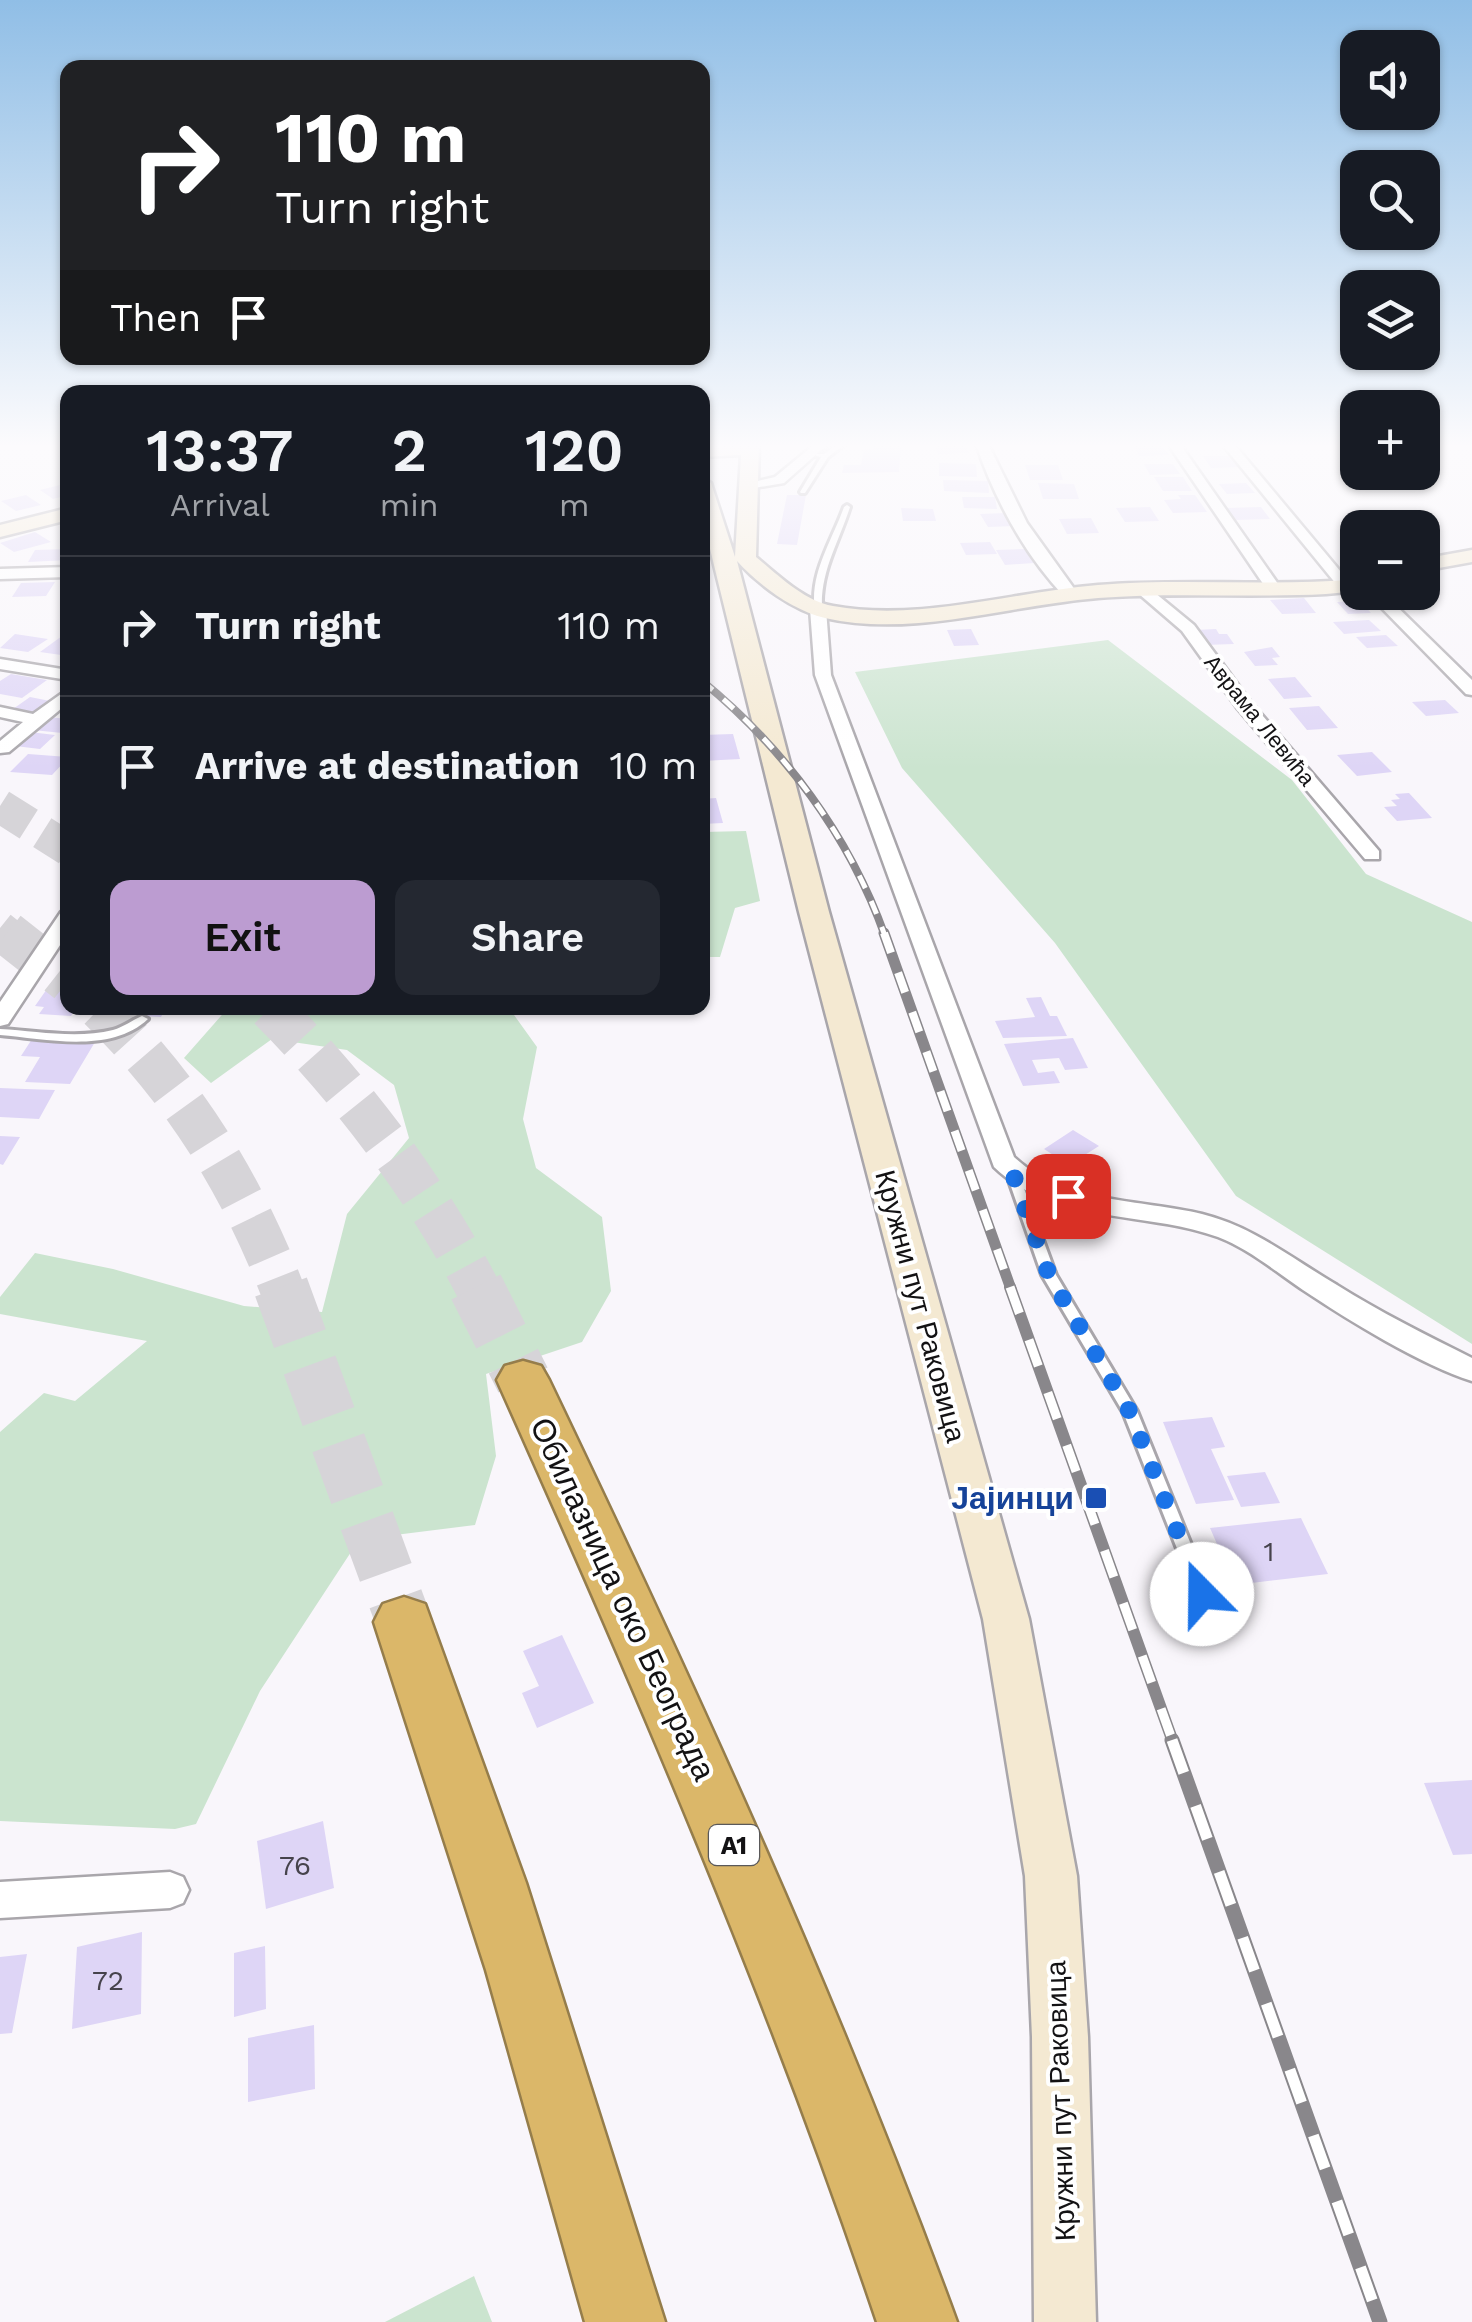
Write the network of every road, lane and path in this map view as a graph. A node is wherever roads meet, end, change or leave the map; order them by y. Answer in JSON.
{"nodes":[{"id":1,"x":724,"y":552,"type":"edge"},
{"id":2,"x":746,"y":552,"type":"edge"},
{"id":3,"x":825,"y":552,"type":"edge"},
{"id":4,"x":1040,"y":552,"type":"edge"},
{"id":5,"x":1249,"y":552,"type":"edge"},
{"id":6,"x":1323,"y":552,"type":"edge"},
{"id":7,"x":1472,"y":556,"type":"edge"},
{"id":8,"x":1440,"y":562,"type":"edge"},
{"id":9,"x":60,"y":572,"type":"edge"},
{"id":10,"x":1340,"y":572,"type":"edge"},
{"id":11,"x":0,"y":574,"type":"edge"},
{"id":12,"x":1340,"y":587,"type":"edge"},
{"id":13,"x":1144,"y":590,"type":"junction"},
{"id":14,"x":1275,"y":590,"type":"junction"},
{"id":15,"x":1070,"y":594,"type":"junction"},
{"id":16,"x":818,"y":609,"type":"junction"},
{"id":17,"x":1392,"y":610,"type":"edge"},
{"id":18,"x":0,"y":664,"type":"edge"},
{"id":19,"x":60,"y":673,"type":"edge"},
{"id":20,"x":1472,"y":690,"type":"edge"},
{"id":21,"x":60,"y":700,"type":"edge"},
{"id":22,"x":0,"y":712,"type":"edge"},
{"id":23,"x":36,"y":720,"type":"junction"},
{"id":24,"x":2,"y":748,"type":"dead end"},
{"id":25,"x":1372,"y":855,"type":"dead end"},
{"id":26,"x":60,"y":933,"type":"edge"},
{"id":27,"x":0,"y":1019,"type":"edge"},
{"id":28,"x":142,"y":1019,"type":"dead end"},
{"id":29,"x":0,"y":1032,"type":"edge"},
{"id":30,"x":1013,"y":1174,"type":"junction"},
{"id":31,"x":1472,"y":1370,"type":"edge"},
{"id":32,"x":523,"y":1380,"type":"tunnel mouth"},
{"id":33,"x":1202,"y":1594,"type":"dead end"},
{"id":34,"x":404,"y":1622,"type":"tunnel mouth"},
{"id":35,"x":170,"y":1890,"type":"dead end"},
{"id":36,"x":0,"y":1900,"type":"edge"},
{"id":37,"x":625,"y":2322,"type":"edge"},
{"id":38,"x":917,"y":2322,"type":"edge"},
{"id":39,"x":1066,"y":2322,"type":"edge"}],
"edges":[{"from":1,"to":39,"type":"main road","name":"Кружни пут Раковица"},
{"from":2,"to":16,"type":"main road"},
{"from":3,"to":16,"type":"lane"},
{"from":4,"to":15,"type":"street"},
{"from":5,"to":14,"type":"street"},
{"from":6,"to":10,"type":"street"},
{"from":7,"to":8,"type":"main road"},
{"from":9,"to":11,"type":"street"},
{"from":12,"to":14,"type":"main road"},
{"from":13,"to":14,"type":"main road"},
{"from":13,"to":15,"type":"main road"},
{"from":13,"to":25,"type":"street","name":"Аврама Левића"},
{"from":15,"to":16,"type":"main road"},
{"from":16,"to":30,"type":"street"},
{"from":17,"to":20,"type":"street"},
{"from":18,"to":19,"type":"street"},
{"from":21,"to":23,"type":"street"},
{"from":22,"to":23,"type":"street"},
{"from":23,"to":24,"type":"street"},
{"from":26,"to":27,"type":"street"},
{"from":28,"to":29,"type":"lane"},
{"from":30,"to":31,"type":"street"},
{"from":30,"to":33,"type":"lane"},
{"from":32,"to":38,"type":"highway","name":"Обилазница око Београда","number":"A1"},
{"from":34,"to":37,"type":"highway"},
{"from":35,"to":36,"type":"street"}]}
